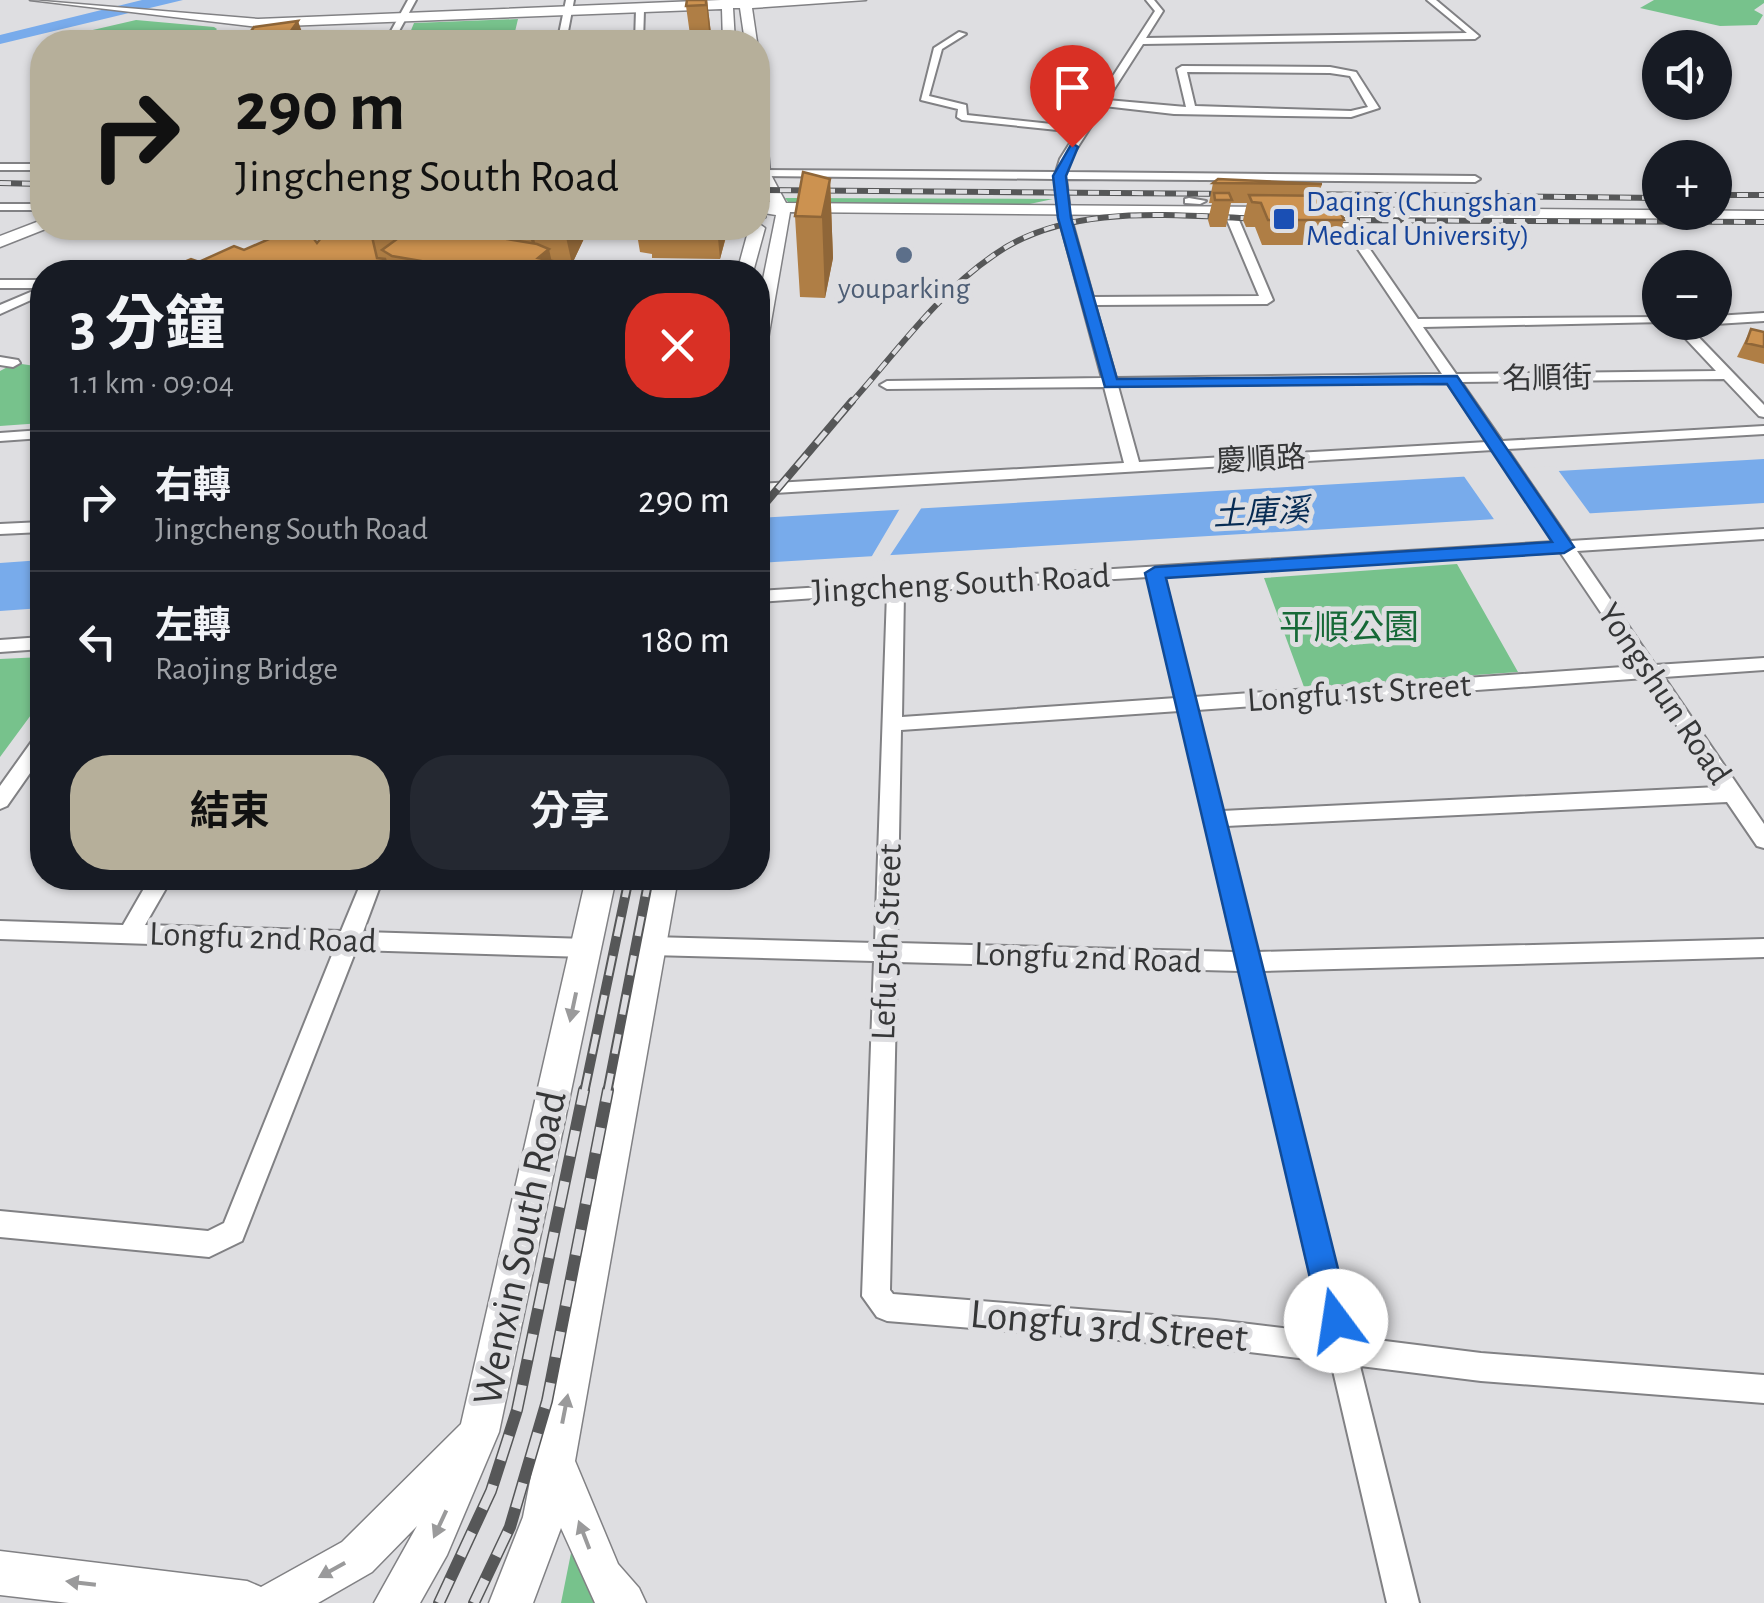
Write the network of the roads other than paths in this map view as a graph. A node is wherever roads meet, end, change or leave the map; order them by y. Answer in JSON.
{"nodes":[{"id":1,"x":36,"y":0,"type":"edge"},
{"id":2,"x":66,"y":0,"type":"edge"},
{"id":3,"x":412,"y":0,"type":"edge"},
{"id":4,"x":776,"y":0,"type":"edge"},
{"id":5,"x":860,"y":0,"type":"edge"},
{"id":6,"x":1150,"y":0,"type":"edge"},
{"id":7,"x":1431,"y":0,"type":"edge"},
{"id":8,"x":746,"y":2,"type":"edge"},
{"id":9,"x":726,"y":3,"type":"edge"},
{"id":10,"x":568,"y":7,"type":"edge"},
{"id":11,"x":104,"y":8,"type":"junction"},
{"id":12,"x":640,"y":10,"type":"junction"},
{"id":13,"x":404,"y":17,"type":"junction"},
{"id":14,"x":244,"y":18,"type":"junction"},
{"id":15,"x":234,"y":30,"type":"edge"},
{"id":16,"x":396,"y":30,"type":"edge"},
{"id":17,"x":640,"y":30,"type":"edge"},
{"id":18,"x":728,"y":30,"type":"edge"},
{"id":19,"x":749,"y":30,"type":"edge"},
{"id":20,"x":962,"y":34,"type":"dead end"},
{"id":21,"x":1141,"y":41,"type":"junction"},
{"id":22,"x":1100,"y":102,"type":"junction"},
{"id":23,"x":1191,"y":109,"type":"junction"},
{"id":24,"x":1083,"y":130,"type":"junction"},
{"id":25,"x":0,"y":167,"type":"edge"},
{"id":26,"x":30,"y":167,"type":"edge"},
{"id":27,"x":770,"y":173,"type":"edge"},
{"id":28,"x":1060,"y":176,"type":"junction"},
{"id":29,"x":1476,"y":179,"type":"dead end"},
{"id":30,"x":770,"y":190,"type":"edge"},
{"id":31,"x":0,"y":203,"type":"edge"},
{"id":32,"x":30,"y":204,"type":"edge"},
{"id":33,"x":782,"y":211,"type":"junction"},
{"id":34,"x":770,"y":214,"type":"edge"},
{"id":35,"x":1064,"y":214,"type":"junction"},
{"id":36,"x":1764,"y":216,"type":"edge"},
{"id":37,"x":1233,"y":220,"type":"junction"},
{"id":38,"x":1346,"y":221,"type":"junction"},
{"id":39,"x":1764,"y":224,"type":"edge"},
{"id":40,"x":30,"y":230,"type":"edge"},
{"id":41,"x":0,"y":242,"type":"edge"},
{"id":42,"x":770,"y":278,"type":"edge"},
{"id":43,"x":0,"y":284,"type":"edge"},
{"id":44,"x":30,"y":287,"type":"edge"},
{"id":45,"x":30,"y":294,"type":"edge"},
{"id":46,"x":1087,"y":301,"type":"junction"},
{"id":47,"x":0,"y":310,"type":"edge"},
{"id":48,"x":1764,"y":318,"type":"edge"},
{"id":49,"x":1732,"y":319,"type":"edge"},
{"id":50,"x":1642,"y":322,"type":"edge"},
{"id":51,"x":1414,"y":323,"type":"junction"},
{"id":52,"x":1693,"y":340,"type":"edge"},
{"id":53,"x":1727,"y":375,"type":"junction"},
{"id":54,"x":1451,"y":379,"type":"junction"},
{"id":55,"x":1111,"y":384,"type":"junction"},
{"id":56,"x":887,"y":385,"type":"dead end"},
{"id":57,"x":1764,"y":413,"type":"edge"},
{"id":58,"x":1764,"y":430,"type":"edge"},
{"id":59,"x":30,"y":435,"type":"edge"},
{"id":60,"x":0,"y":437,"type":"edge"},
{"id":61,"x":1497,"y":446,"type":"junction"},
{"id":62,"x":1132,"y":467,"type":"junction"},
{"id":63,"x":770,"y":488,"type":"edge"},
{"id":64,"x":30,"y":528,"type":"edge"},
{"id":65,"x":0,"y":529,"type":"edge"},
{"id":66,"x":1764,"y":534,"type":"edge"},
{"id":67,"x":1564,"y":547,"type":"junction"},
{"id":68,"x":1155,"y":573,"type":"junction"},
{"id":69,"x":896,"y":588,"type":"junction"},
{"id":70,"x":770,"y":595,"type":"edge"},
{"id":71,"x":30,"y":645,"type":"edge"},
{"id":72,"x":0,"y":646,"type":"edge"},
{"id":73,"x":1764,"y":664,"type":"edge"},
{"id":74,"x":1650,"y":672,"type":"junction"},
{"id":75,"x":1186,"y":704,"type":"junction"},
{"id":76,"x":894,"y":724,"type":"junction"},
{"id":77,"x":30,"y":759,"type":"edge"},
{"id":78,"x":1733,"y":794,"type":"junction"},
{"id":79,"x":0,"y":800,"type":"edge"},
{"id":80,"x":1213,"y":819,"type":"junction"},
{"id":81,"x":1764,"y":840,"type":"edge"},
{"id":82,"x":154,"y":890,"type":"edge"},
{"id":83,"x":368,"y":890,"type":"edge"},
{"id":84,"x":599,"y":890,"type":"edge"},
{"id":85,"x":662,"y":890,"type":"edge"},
{"id":86,"x":0,"y":930,"type":"edge"},
{"id":87,"x":129,"y":934,"type":"junction"},
{"id":88,"x":348,"y":941,"type":"junction"},
{"id":89,"x":651,"y":946,"type":"junction"},
{"id":90,"x":586,"y":948,"type":"junction"},
{"id":91,"x":1764,"y":948,"type":"edge"},
{"id":92,"x":887,"y":953,"type":"junction"},
{"id":93,"x":1248,"y":962,"type":"junction"},
{"id":94,"x":0,"y":1224,"type":"edge"},
{"id":95,"x":876,"y":1296,"type":"joint"},
{"id":96,"x":1343,"y":1352,"type":"junction"},
{"id":97,"x":1764,"y":1389,"type":"edge"},
{"id":98,"x":479,"y":1432,"type":"junction"},
{"id":99,"x":555,"y":1461,"type":"junction"},
{"id":100,"x":0,"y":1573,"type":"edge"},
{"id":101,"x":248,"y":1603,"type":"edge"},
{"id":102,"x":275,"y":1603,"type":"edge"},
{"id":103,"x":396,"y":1603,"type":"edge"},
{"id":104,"x":511,"y":1603,"type":"edge"},
{"id":105,"x":624,"y":1603,"type":"edge"},
{"id":106,"x":1403,"y":1603,"type":"edge"}],
"edges":[{"from":1,"to":11,"type":"main road"},
{"from":2,"to":11,"type":"main road"},
{"from":3,"to":13,"type":"street"},
{"from":4,"to":8,"type":"main road"},
{"from":5,"to":8,"type":"main road"},
{"from":6,"to":21,"type":"street"},
{"from":7,"to":21,"type":"street"},
{"from":8,"to":9,"type":"main road"},
{"from":8,"to":19,"type":"main road"},
{"from":9,"to":10,"type":"main road"},
{"from":9,"to":12,"type":"main road"},
{"from":9,"to":18,"type":"main road"},
{"from":10,"to":12,"type":"main road"},
{"from":10,"to":13,"type":"main road"},
{"from":11,"to":14,"type":"main road"},
{"from":12,"to":17,"type":"street"},
{"from":13,"to":14,"type":"main road"},
{"from":13,"to":16,"type":"street"},
{"from":14,"to":15,"type":"main road"},
{"from":20,"to":24,"type":"street"},
{"from":21,"to":22,"type":"street"},
{"from":22,"to":23,"type":"street"},
{"from":22,"to":24,"type":"street"},
{"from":23,"to":23,"type":"street"},
{"from":24,"to":28,"type":"street"},
{"from":25,"to":26,"type":"street"},
{"from":27,"to":28,"type":"street"},
{"from":28,"to":29,"type":"street"},
{"from":28,"to":35,"type":"street"},
{"from":30,"to":33,"type":"main road"},
{"from":31,"to":32,"type":"street"},
{"from":33,"to":34,"type":"main road"},
{"from":33,"to":35,"type":"main road"},
{"from":33,"to":42,"type":"main road"},
{"from":35,"to":36,"type":"main road"},
{"from":35,"to":37,"type":"main road"},
{"from":35,"to":46,"type":"street"},
{"from":37,"to":38,"type":"main road"},
{"from":37,"to":46,"type":"street"},
{"from":38,"to":39,"type":"main road"},
{"from":38,"to":51,"type":"street"},
{"from":40,"to":41,"type":"main road"},
{"from":43,"to":44,"type":"street"},
{"from":45,"to":47,"type":"street"},
{"from":46,"to":55,"type":"street"},
{"from":48,"to":49,"type":"street"},
{"from":50,"to":51,"type":"street"},
{"from":51,"to":54,"type":"street"},
{"from":52,"to":53,"type":"street"},
{"from":53,"to":54,"type":"street","name":"名順街"},
{"from":53,"to":57,"type":"street"},
{"from":54,"to":55,"type":"street","name":"名順街"},
{"from":54,"to":61,"type":"street"},
{"from":55,"to":56,"type":"street","name":"名順街"},
{"from":55,"to":62,"type":"street"},
{"from":58,"to":61,"type":"street","name":"慶順路"},
{"from":59,"to":60,"type":"street"},
{"from":61,"to":62,"type":"street","name":"慶順路"},
{"from":61,"to":67,"type":"street","name":"Yongshun Road"},
{"from":62,"to":63,"type":"street","name":"慶順路"},
{"from":64,"to":65,"type":"street"},
{"from":66,"to":67,"type":"street","name":"Jingcheng South Road"},
{"from":67,"to":68,"type":"street","name":"Jingcheng South Road"},
{"from":67,"to":74,"type":"street","name":"Yongshun Road"},
{"from":68,"to":69,"type":"street","name":"Jingcheng South Road"},
{"from":68,"to":75,"type":"street"},
{"from":69,"to":70,"type":"street","name":"Jingcheng South Road"},
{"from":69,"to":76,"type":"street","name":"Lefu 5th Street"},
{"from":71,"to":72,"type":"street"},
{"from":73,"to":74,"type":"street","name":"Longfu 1st Street"},
{"from":74,"to":75,"type":"street","name":"Longfu 1st Street"},
{"from":74,"to":78,"type":"street","name":"Yongshun Road"},
{"from":75,"to":76,"type":"street","name":"Longfu 1st Street"},
{"from":75,"to":80,"type":"street"},
{"from":76,"to":92,"type":"street","name":"Lefu 5th Street"},
{"from":77,"to":79,"type":"street"},
{"from":78,"to":80,"type":"street"},
{"from":78,"to":81,"type":"street","name":"Yongshun Road"},
{"from":80,"to":93,"type":"street"},
{"from":82,"to":87,"type":"street"},
{"from":83,"to":88,"type":"street"},
{"from":84,"to":90,"type":"main road","name":"Wenxin South Road"},
{"from":85,"to":89,"type":"main road","name":"Wenxin South Road"},
{"from":86,"to":87,"type":"street","name":"Longfu 2nd Road"},
{"from":87,"to":88,"type":"street","name":"Longfu 2nd Road"},
{"from":88,"to":90,"type":"street","name":"Longfu 2nd Road"},
{"from":88,"to":94,"type":"street"},
{"from":89,"to":92,"type":"street","name":"Longfu 2nd Road"},
{"from":99,"to":89,"type":"main road","name":"Wenxin South Road","one_way":true},
{"from":90,"to":98,"type":"main road","name":"Wenxin South Road","one_way":true},
{"from":91,"to":93,"type":"street","name":"Longfu 2nd Road"},
{"from":92,"to":93,"type":"street","name":"Longfu 2nd Road"},
{"from":92,"to":95,"type":"street","name":"Lefu 5th Street"},
{"from":93,"to":96,"type":"street"},
{"from":95,"to":96,"type":"street","name":"Longfu 3rd Street"},
{"from":96,"to":97,"type":"street","name":"Longfu 3rd Street"},
{"from":96,"to":106,"type":"street"},
{"from":98,"to":102,"type":"main road","one_way":true},
{"from":98,"to":103,"type":"main road","name":"Wenxin South Road","one_way":true},
{"from":99,"to":104,"type":"main road","name":"Wenxin South Road"},
{"from":105,"to":99,"type":"main road","one_way":true},
{"from":101,"to":100,"type":"main road","one_way":true}]}
